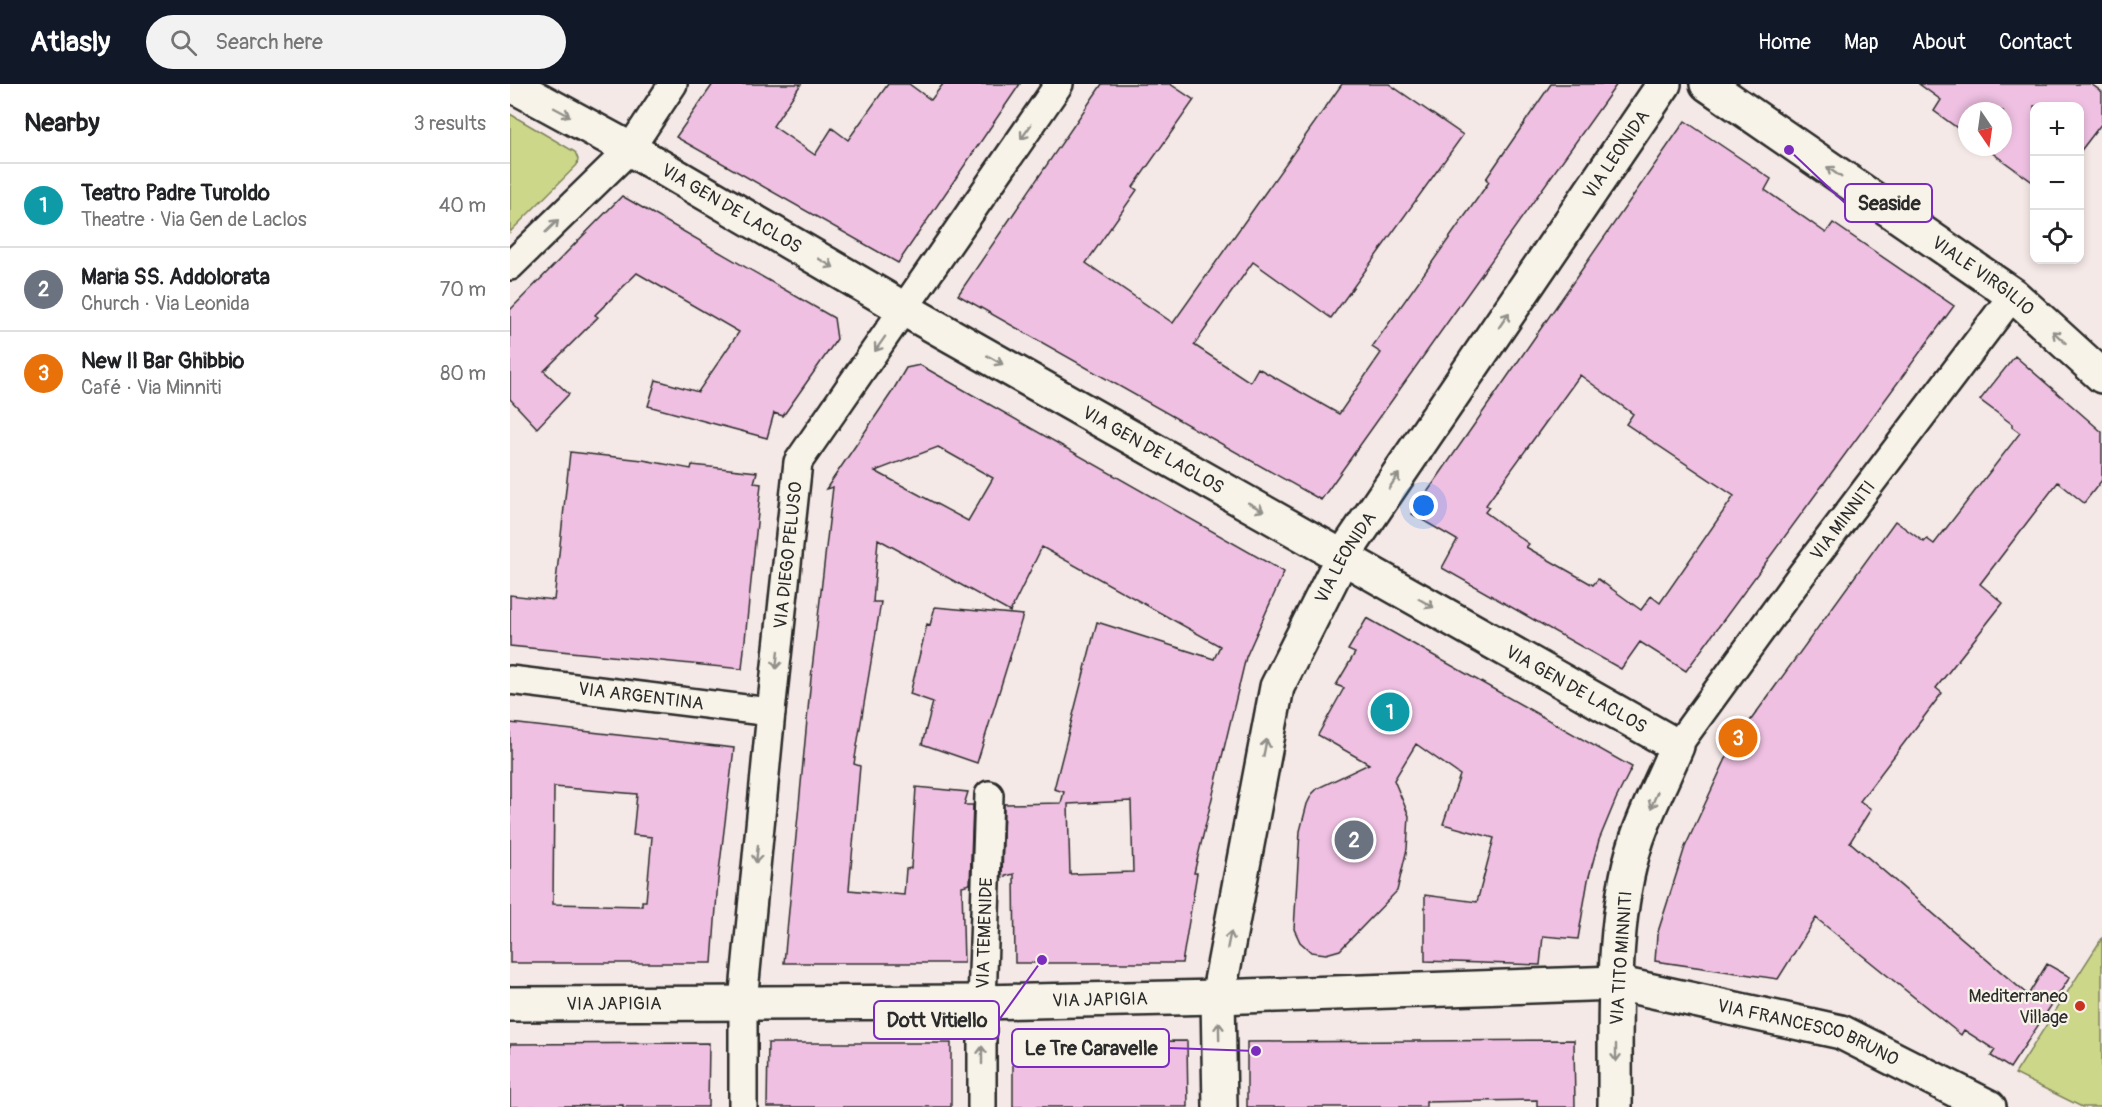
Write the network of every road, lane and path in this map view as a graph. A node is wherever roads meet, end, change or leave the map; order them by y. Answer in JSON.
{"nodes":[{"id":1,"x":510,"y":84,"type":"edge"},
{"id":2,"x":674,"y":84,"type":"edge"},
{"id":3,"x":1059,"y":84,"type":"edge"},
{"id":4,"x":1664,"y":84,"type":"edge"},
{"id":5,"x":1707,"y":84,"type":"edge"},
{"id":6,"x":630,"y":149,"type":"junction"},
{"id":7,"x":510,"y":266,"type":"edge"},
{"id":8,"x":2013,"y":295,"type":"junction"},
{"id":9,"x":904,"y":309,"type":"junction"},
{"id":10,"x":2102,"y":376,"type":"edge"},
{"id":11,"x":1343,"y":556,"type":"junction"},
{"id":12,"x":510,"y":680,"type":"edge"},
{"id":13,"x":771,"y":712,"type":"junction"},
{"id":14,"x":1677,"y":746,"type":"junction"},
{"id":15,"x":989,"y":795,"type":"dead end"},
{"id":16,"x":1616,"y":983,"type":"junction"},
{"id":17,"x":1218,"y":997,"type":"junction"},
{"id":18,"x":743,"y":1002,"type":"junction"},
{"id":19,"x":982,"y":1002,"type":"junction"},
{"id":20,"x":510,"y":1004,"type":"edge"},
{"id":21,"x":743,"y":1107,"type":"edge"},
{"id":22,"x":982,"y":1107,"type":"edge"},
{"id":23,"x":1220,"y":1107,"type":"edge"},
{"id":24,"x":1616,"y":1107,"type":"edge"},
{"id":25,"x":1989,"y":1107,"type":"edge"}],
"edges":[{"from":1,"to":6,"type":"street","name":"VIA GEN DE LACLOS","one_way":true},
{"from":2,"to":6,"type":"street"},
{"from":3,"to":9,"type":"street","name":"VIA DIEGO PELUSO","one_way":true},
{"from":11,"to":4,"type":"street","name":"VIA LEONIDA","one_way":true},
{"from":8,"to":5,"type":"street","name":"VIALE VIRGILIO","one_way":true},
{"from":7,"to":6,"type":"street","one_way":true},
{"from":6,"to":9,"type":"street","name":"VIA GEN DE LACLOS","one_way":true},
{"from":10,"to":8,"type":"street","name":"VIALE VIRGILIO","one_way":true},
{"from":8,"to":14,"type":"street","name":"VIA MINNITI"},
{"from":9,"to":11,"type":"street","name":"VIA GEN DE LACLOS","one_way":true},
{"from":9,"to":13,"type":"street","name":"VIA DIEGO PELUSO","one_way":true},
{"from":11,"to":14,"type":"street","name":"VIA GEN DE LACLOS","one_way":true},
{"from":17,"to":11,"type":"street","name":"VIA LEONIDA","one_way":true},
{"from":12,"to":13,"type":"street","name":"VIA ARGENTINA"},
{"from":13,"to":18,"type":"street","name":"VIA DIEGO PELUSO","one_way":true},
{"from":14,"to":16,"type":"street","name":"VIA TITO MINNITI","one_way":true},
{"from":15,"to":19,"type":"street","name":"VIA TEMENIDE"},
{"from":16,"to":17,"type":"street","name":"VIA JAPIGIA"},
{"from":16,"to":24,"type":"street","name":"VIA TITO MINNITI","one_way":true},
{"from":16,"to":25,"type":"street","name":"VIA FRANCESCO BRUNO"},
{"from":17,"to":19,"type":"street","name":"VIA JAPIGIA"},
{"from":23,"to":17,"type":"street","name":"VIA LEONIDA","one_way":true},
{"from":18,"to":19,"type":"street","name":"VIA JAPIGIA"},
{"from":18,"to":20,"type":"street","name":"VIA JAPIGIA"},
{"from":18,"to":21,"type":"street","name":"VIA DIEGO PELUSO"},
{"from":22,"to":19,"type":"street","name":"VIA TEMENIDE","one_way":true}]}
